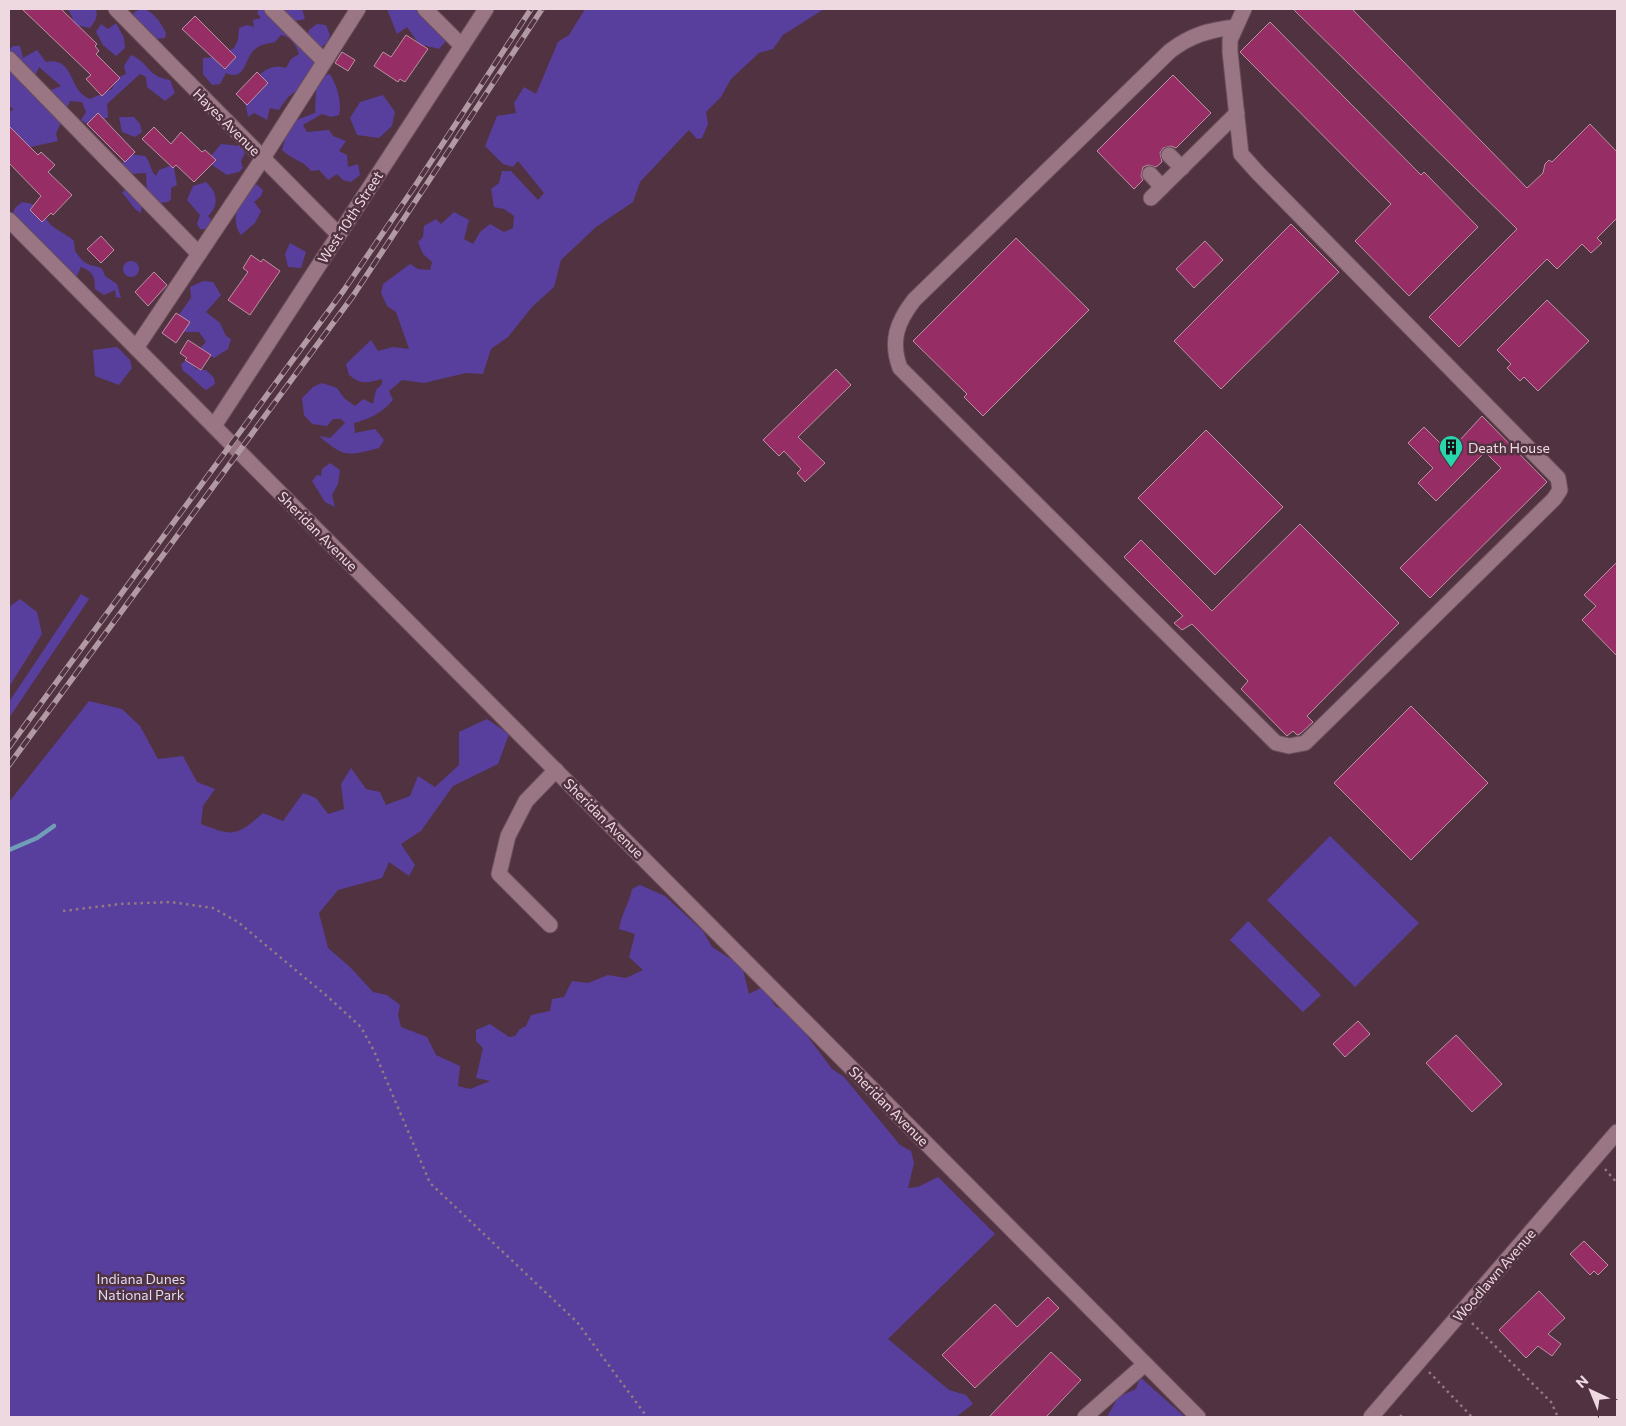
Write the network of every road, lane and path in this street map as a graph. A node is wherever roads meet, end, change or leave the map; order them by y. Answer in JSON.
{"nodes":[{"id":1,"x":116,"y":9,"type":"edge"},
{"id":2,"x":272,"y":9,"type":"edge"},
{"id":3,"x":358,"y":9,"type":"edge"},
{"id":4,"x":426,"y":9,"type":"edge"},
{"id":5,"x":486,"y":9,"type":"edge"},
{"id":6,"x":1244,"y":9,"type":"edge"},
{"id":7,"x":1235,"y":27,"type":"junction"},
{"id":8,"x":462,"y":46,"type":"junction"},
{"id":9,"x":9,"y":59,"type":"edge"},
{"id":10,"x":324,"y":61,"type":"junction"},
{"id":11,"x":1237,"y":113,"type":"junction"},
{"id":12,"x":1169,"y":155,"type":"dead end"},
{"id":13,"x":263,"y":158,"type":"junction"},
{"id":14,"x":1182,"y":168,"type":"junction"},
{"id":15,"x":1150,"y":174,"type":"dead end"},
{"id":16,"x":1162,"y":187,"type":"junction"},
{"id":17,"x":1151,"y":198,"type":"dead end"},
{"id":18,"x":9,"y":220,"type":"edge"},
{"id":19,"x":339,"y":235,"type":"junction"},
{"id":20,"x":199,"y":254,"type":"junction"},
{"id":21,"x":136,"y":348,"type":"junction"},
{"id":22,"x":214,"y":426,"type":"junction"},
{"id":23,"x":556,"y":770,"type":"junction"},
{"id":24,"x":63,"y":911,"type":"dead end"},
{"id":25,"x":550,"y":925,"type":"dead end"},
{"id":26,"x":1617,"y":1132,"type":"edge"},
{"id":27,"x":1595,"y":1158,"type":"junction"},
{"id":28,"x":1617,"y":1183,"type":"edge"},
{"id":29,"x":1461,"y":1313,"type":"junction"},
{"id":30,"x":1419,"y":1362,"type":"junction"},
{"id":31,"x":1145,"y":1364,"type":"junction"},
{"id":32,"x":1404,"y":1412,"type":"dead end"},
{"id":33,"x":647,"y":1417,"type":"edge"},
{"id":34,"x":1085,"y":1417,"type":"edge"},
{"id":35,"x":1198,"y":1417,"type":"edge"},
{"id":36,"x":1371,"y":1417,"type":"edge"},
{"id":37,"x":1400,"y":1417,"type":"edge"},
{"id":38,"x":1472,"y":1417,"type":"edge"},
{"id":39,"x":1558,"y":1417,"type":"edge"}],
"edges":[{"from":1,"to":13,"type":"street","name":"Hayes Avenue"},
{"from":2,"to":10,"type":"street"},
{"from":3,"to":10,"type":"street"},
{"from":4,"to":8,"type":"street"},
{"from":5,"to":8,"type":"street","name":"West 10th Street"},
{"from":6,"to":7,"type":"street"},
{"from":7,"to":11,"type":"street"},
{"from":7,"to":11,"type":"street"},
{"from":8,"to":19,"type":"street","name":"West 10th Street"},
{"from":9,"to":20,"type":"street"},
{"from":10,"to":13,"type":"street"},
{"from":11,"to":14,"type":"street"},
{"from":12,"to":14,"type":"street"},
{"from":13,"to":19,"type":"street","name":"Hayes Avenue"},
{"from":13,"to":20,"type":"street"},
{"from":14,"to":16,"type":"street"},
{"from":15,"to":16,"type":"street"},
{"from":16,"to":17,"type":"street"},
{"from":18,"to":21,"type":"street","name":"Sheridan Avenue"},
{"from":19,"to":22,"type":"street","name":"West 10th Street"},
{"from":20,"to":21,"type":"street"},
{"from":21,"to":22,"type":"street","name":"Sheridan Avenue"},
{"from":22,"to":23,"type":"street","name":"Sheridan Avenue"},
{"from":23,"to":25,"type":"street"},
{"from":23,"to":31,"type":"street","name":"Sheridan Avenue"},
{"from":24,"to":33,"type":"path"},
{"from":26,"to":27,"type":"street","name":"Woodlawn Avenue"},
{"from":27,"to":28,"type":"path"},
{"from":27,"to":29,"type":"street","name":"Woodlawn Avenue"},
{"from":29,"to":30,"type":"street","name":"Woodlawn Avenue"},
{"from":29,"to":39,"type":"path"},
{"from":30,"to":36,"type":"street","name":"Woodlawn Avenue"},
{"from":30,"to":38,"type":"path"},
{"from":31,"to":34,"type":"street"},
{"from":31,"to":35,"type":"street","name":"Sheridan Avenue"},
{"from":32,"to":37,"type":"path"}]}
